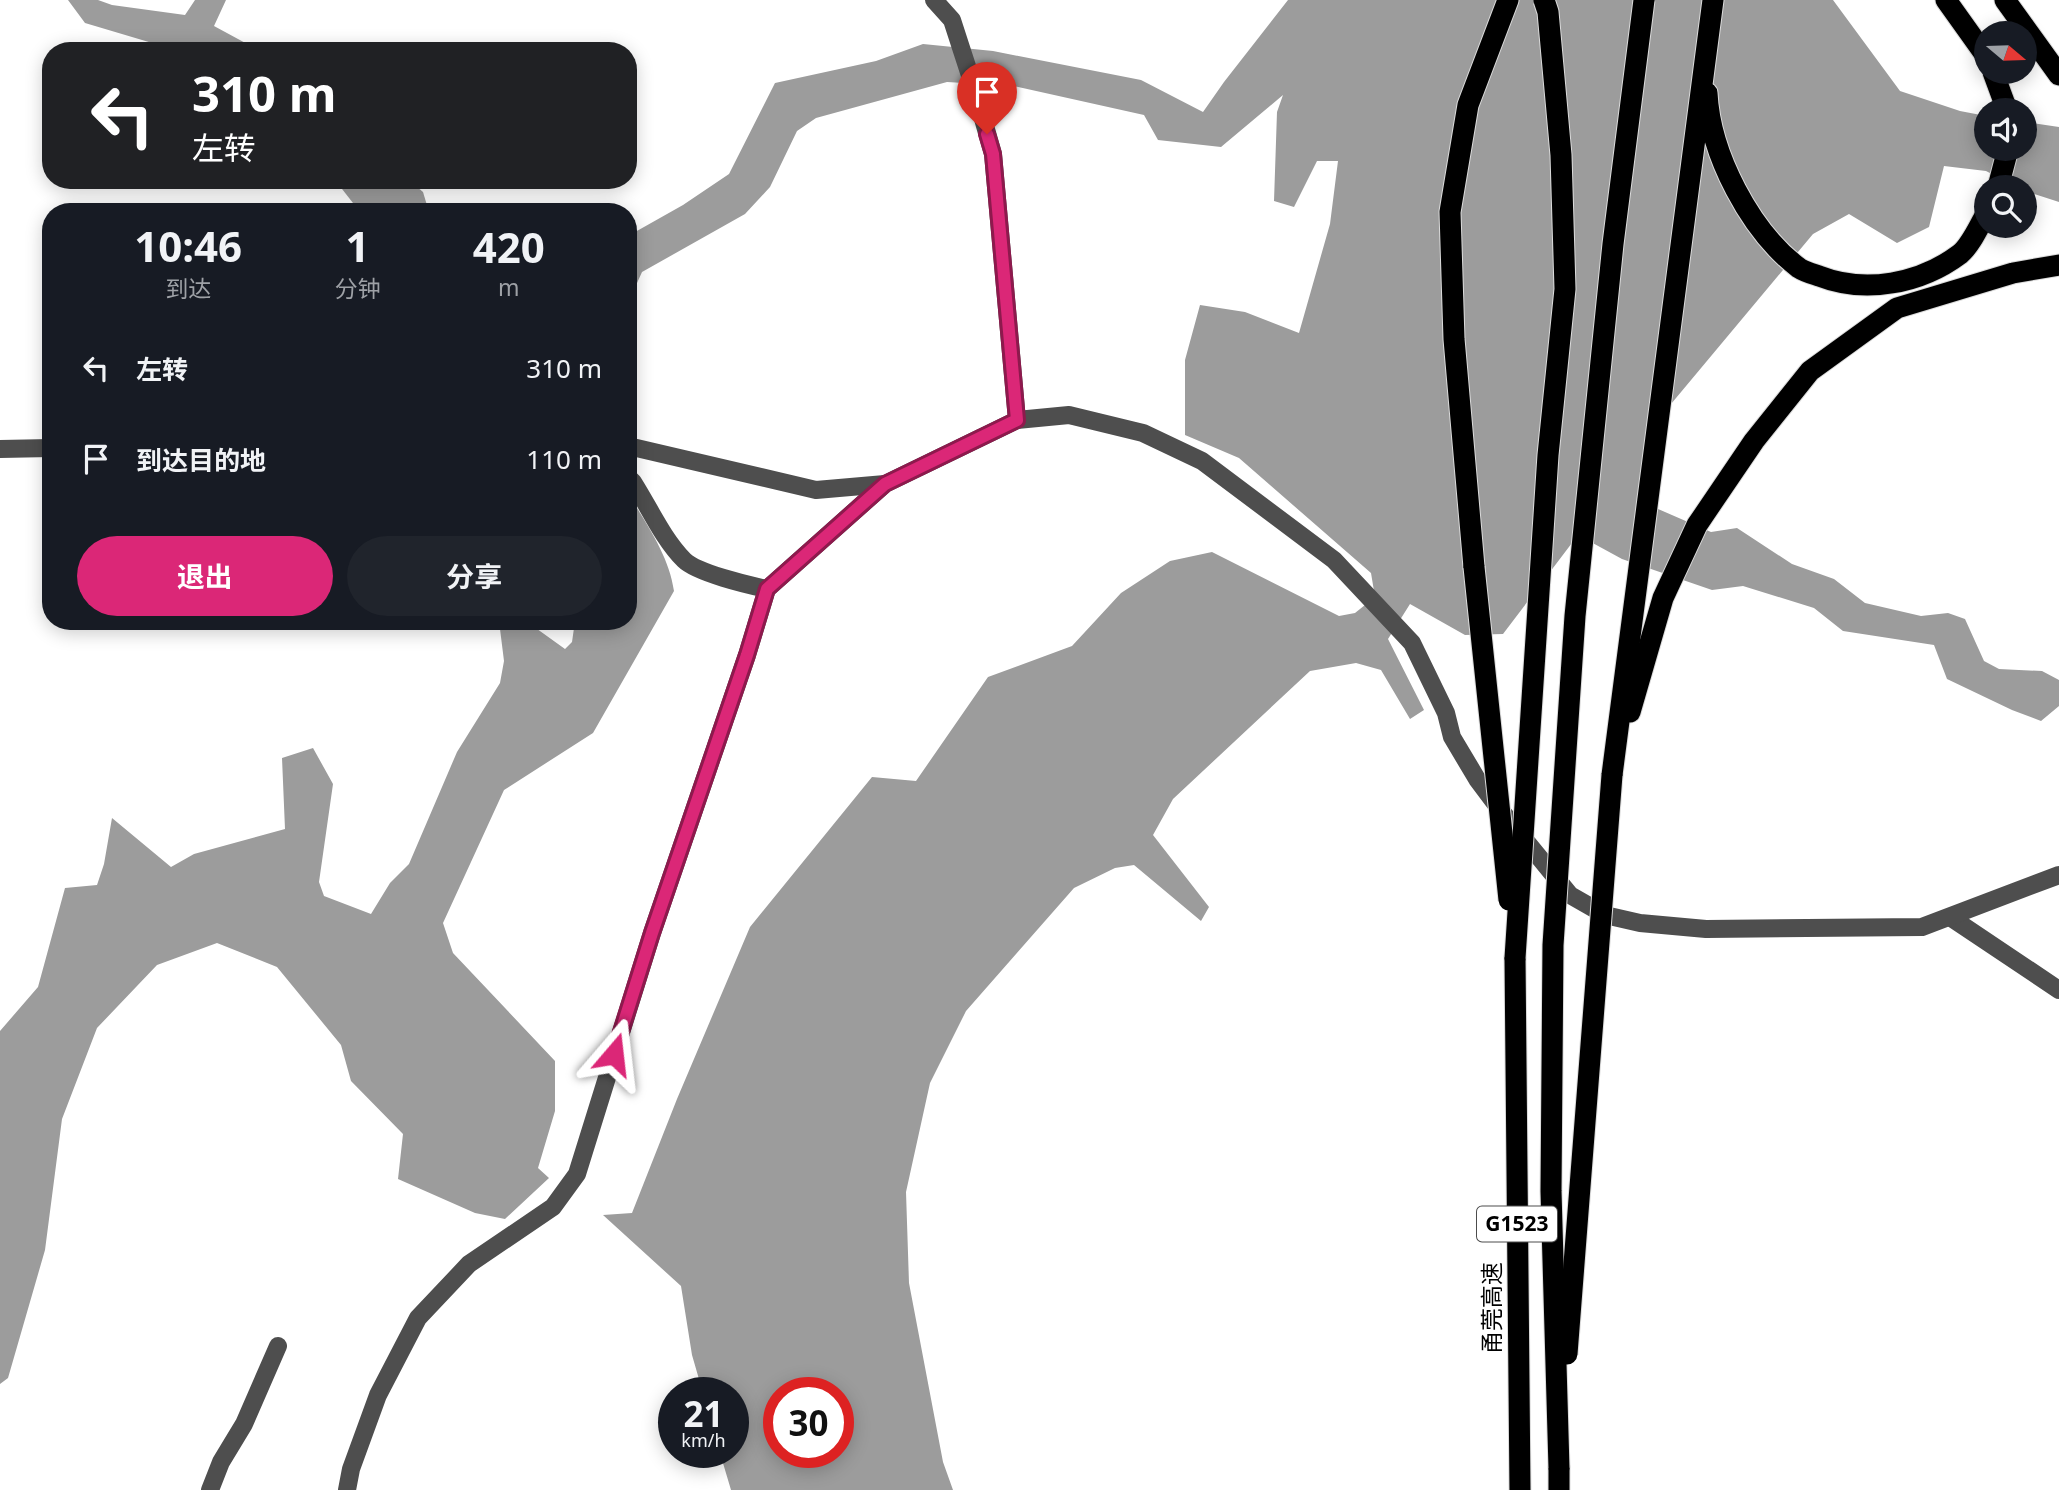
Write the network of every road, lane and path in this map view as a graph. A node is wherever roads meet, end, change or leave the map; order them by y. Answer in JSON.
{"nodes":[{"id":1,"x":934,"y":0,"type":"edge"},
{"id":2,"x":1508,"y":0,"type":"edge"},
{"id":3,"x":1544,"y":0,"type":"edge"},
{"id":4,"x":1644,"y":0,"type":"edge"},
{"id":5,"x":1713,"y":0,"type":"edge"},
{"id":6,"x":1946,"y":0,"type":"edge"},
{"id":7,"x":2005,"y":0,"type":"edge"},
{"id":8,"x":1974,"y":39,"type":"edge"},
{"id":9,"x":1705,"y":58,"type":"junction"},
{"id":10,"x":2059,"y":75,"type":"edge"},
{"id":11,"x":1974,"y":234,"type":"edge"},
{"id":12,"x":2059,"y":265,"type":"edge"},
{"id":13,"x":1017,"y":420,"type":"junction"},
{"id":14,"x":42,"y":448,"type":"edge"},
{"id":15,"x":637,"y":448,"type":"edge"},
{"id":16,"x":0,"y":449,"type":"edge"},
{"id":17,"x":885,"y":484,"type":"junction"},
{"id":18,"x":637,"y":489,"type":"edge"},
{"id":19,"x":767,"y":589,"type":"junction"},
{"id":20,"x":1612,"y":775,"type":"junction"},
{"id":21,"x":2059,"y":875,"type":"edge"},
{"id":22,"x":1950,"y":916,"type":"junction"},
{"id":23,"x":1515,"y":958,"type":"junction"},
{"id":24,"x":2059,"y":990,"type":"edge"},
{"id":25,"x":278,"y":1346,"type":"dead end"},
{"id":26,"x":1559,"y":1468,"type":"junction"},
{"id":27,"x":210,"y":1490,"type":"edge"},
{"id":28,"x":348,"y":1490,"type":"edge"},
{"id":29,"x":1520,"y":1490,"type":"edge"},
{"id":30,"x":1559,"y":1490,"type":"edge"}],
"edges":[{"from":1,"to":13,"type":"street"},
{"from":2,"to":23,"type":"highway","bridge":true},
{"from":3,"to":23,"type":"highway","bridge":true},
{"from":4,"to":26,"type":"highway","bridge":true},
{"from":5,"to":9,"type":"highway"},
{"from":6,"to":8,"type":"highway"},
{"from":7,"to":10,"type":"highway"},
{"from":9,"to":11,"type":"highway"},
{"from":9,"to":20,"type":"highway"},
{"from":12,"to":20,"type":"highway"},
{"from":13,"to":17,"type":"street"},
{"from":13,"to":22,"type":"street"},
{"from":14,"to":16,"type":"street"},
{"from":15,"to":17,"type":"street"},
{"from":17,"to":19,"type":"street"},
{"from":18,"to":19,"type":"street"},
{"from":19,"to":28,"type":"street"},
{"from":20,"to":26,"type":"highway","bridge":true},
{"from":21,"to":22,"type":"street"},
{"from":22,"to":24,"type":"street"},
{"from":23,"to":29,"type":"highway","name":"甬莞高速","number":"G1523"},
{"from":25,"to":27,"type":"street"},
{"from":26,"to":30,"type":"highway"}]}
